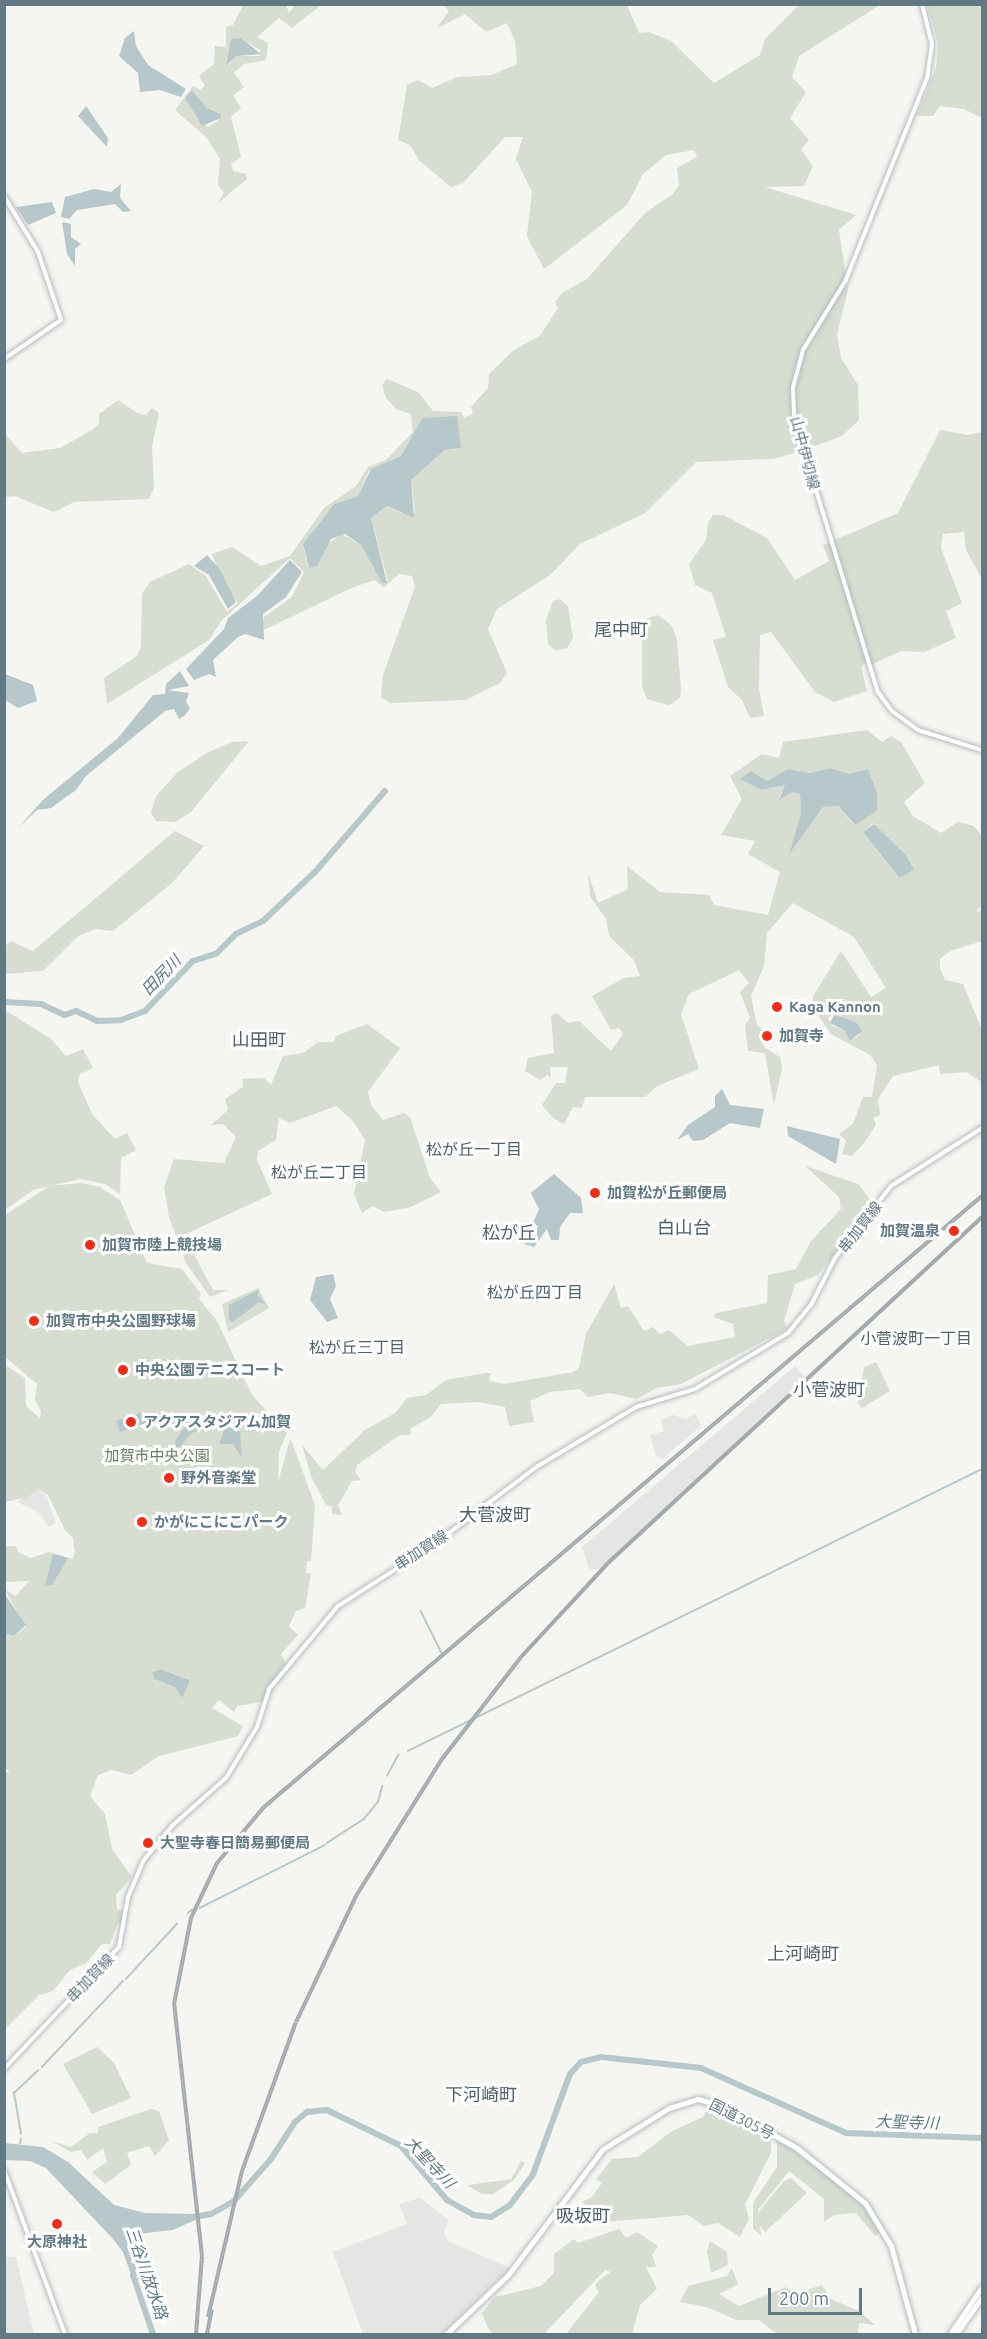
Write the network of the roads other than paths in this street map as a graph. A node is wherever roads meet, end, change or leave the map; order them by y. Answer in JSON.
{"nodes":[{"id":1,"x":922,"y":4,"type":"edge"},
{"id":2,"x":4,"y":196,"type":"edge"},
{"id":3,"x":4,"y":359,"type":"edge"},
{"id":4,"x":982,"y":750,"type":"edge"},
{"id":5,"x":982,"y":1128,"type":"edge"},
{"id":6,"x":4,"y":2069,"type":"edge"},
{"id":7,"x":4,"y":2170,"type":"edge"},
{"id":8,"x":982,"y":2287,"type":"edge"},
{"id":9,"x":982,"y":2297,"type":"edge"},
{"id":10,"x":65,"y":2334,"type":"edge"},
{"id":11,"x":446,"y":2334,"type":"edge"},
{"id":12,"x":915,"y":2334,"type":"edge"},
{"id":13,"x":950,"y":2334,"type":"edge"},
{"id":14,"x":956,"y":2334,"type":"edge"}],
"edges":[{"from":1,"to":4,"type":"main road","name":"山中伊切線"},
{"from":2,"to":3,"type":"main road"},
{"from":5,"to":6,"type":"main road","name":"串加賀線"},
{"from":7,"to":10,"type":"main road"},
{"from":8,"to":13,"type":"highway"},
{"from":9,"to":14,"type":"highway"},
{"from":11,"to":12,"type":"highway","name":"国道305号"}]}
